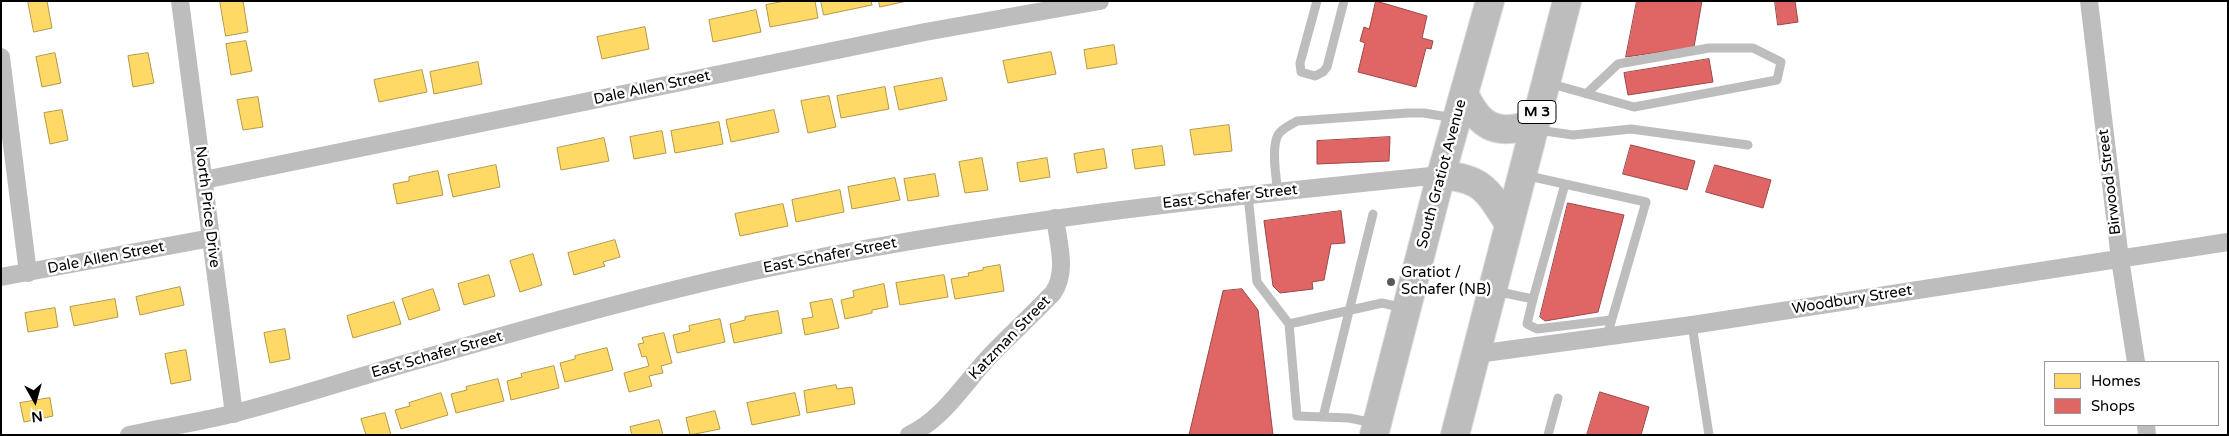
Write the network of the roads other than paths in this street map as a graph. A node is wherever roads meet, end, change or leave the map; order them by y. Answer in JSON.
{"nodes":[{"id":1,"x":180,"y":1,"type":"edge"},
{"id":2,"x":1100,"y":1,"type":"edge"},
{"id":3,"x":1317,"y":1,"type":"edge"},
{"id":4,"x":1344,"y":1,"type":"edge"},
{"id":5,"x":1567,"y":1,"type":"edge"},
{"id":6,"x":2088,"y":1,"type":"edge"},
{"id":7,"x":1486,"y":2,"type":"edge"},
{"id":8,"x":1,"y":58,"type":"edge"},
{"id":9,"x":1545,"y":83,"type":"junction"},
{"id":10,"x":4,"y":89,"type":"edge"},
{"id":11,"x":1586,"y":94,"type":"junction"},
{"id":12,"x":1461,"y":106,"type":"junction"},
{"id":13,"x":1534,"y":126,"type":"junction"},
{"id":14,"x":1748,"y":146,"type":"dead end"},
{"id":15,"x":1522,"y":174,"type":"junction"},
{"id":16,"x":1441,"y":175,"type":"junction"},
{"id":17,"x":204,"y":180,"type":"junction"},
{"id":18,"x":1565,"y":184,"type":"junction"},
{"id":19,"x":1278,"y":192,"type":"junction"},
{"id":20,"x":1248,"y":195,"type":"junction"},
{"id":21,"x":1373,"y":214,"type":"dead end"},
{"id":22,"x":1055,"y":218,"type":"junction"},
{"id":23,"x":1509,"y":224,"type":"junction"},
{"id":24,"x":211,"y":238,"type":"junction"},
{"id":25,"x":2228,"y":242,"type":"edge"},
{"id":26,"x":2120,"y":259,"type":"junction"},
{"id":27,"x":28,"y":273,"type":"junction"},
{"id":28,"x":1,"y":277,"type":"edge"},
{"id":29,"x":1492,"y":290,"type":"junction"},
{"id":30,"x":1533,"y":299,"type":"junction"},
{"id":31,"x":1407,"y":309,"type":"junction"},
{"id":32,"x":1349,"y":310,"type":"junction"},
{"id":33,"x":1288,"y":324,"type":"junction"},
{"id":34,"x":1692,"y":325,"type":"junction"},
{"id":35,"x":1609,"y":328,"type":"junction"},
{"id":36,"x":1537,"y":337,"type":"junction"},
{"id":37,"x":1476,"y":354,"type":"junction"},
{"id":38,"x":2136,"y":361,"type":"edge"},
{"id":39,"x":1558,"y":398,"type":"dead end"},
{"id":40,"x":234,"y":414,"type":"junction"},
{"id":41,"x":1324,"y":417,"type":"junction"},
{"id":42,"x":1376,"y":429,"type":"edge"},
{"id":43,"x":129,"y":435,"type":"edge"},
{"id":44,"x":909,"y":435,"type":"edge"},
{"id":45,"x":1455,"y":435,"type":"edge"},
{"id":46,"x":1548,"y":435,"type":"edge"},
{"id":47,"x":1709,"y":435,"type":"edge"}],
"edges":[{"from":1,"to":17,"type":"street","name":"North Price Drive"},
{"from":2,"to":17,"type":"street","name":"Dale Allen Street"},
{"from":3,"to":4,"type":"lane"},
{"from":5,"to":9,"type":"main road","number":"M 3"},
{"from":6,"to":26,"type":"street","name":"Birwood Street"},
{"from":7,"to":12,"type":"main road","name":"South Gratiot Avenue"},
{"from":8,"to":10,"type":"street"},
{"from":9,"to":11,"type":"lane"},
{"from":9,"to":13,"type":"main road","number":"M 3"},
{"from":10,"to":27,"type":"street"},
{"from":11,"to":11,"type":"lane"},
{"from":12,"to":13,"type":"main road"},
{"from":12,"to":16,"type":"main road","name":"South Gratiot Avenue"},
{"from":12,"to":19,"type":"lane"},
{"from":13,"to":14,"type":"lane"},
{"from":13,"to":15,"type":"main road","number":"M 3"},
{"from":15,"to":18,"type":"lane"},
{"from":15,"to":23,"type":"main road","number":"M 3"},
{"from":16,"to":19,"type":"street","name":"East Schafer Street"},
{"from":16,"to":23,"type":"main road"},
{"from":16,"to":31,"type":"main road","name":"South Gratiot Avenue"},
{"from":17,"to":24,"type":"street","name":"North Price Drive"},
{"from":18,"to":30,"type":"lane"},
{"from":18,"to":35,"type":"lane"},
{"from":19,"to":20,"type":"street","name":"East Schafer Street"},
{"from":20,"to":22,"type":"street","name":"East Schafer Street"},
{"from":20,"to":33,"type":"lane"},
{"from":21,"to":32,"type":"lane"},
{"from":22,"to":40,"type":"street","name":"East Schafer Street"},
{"from":22,"to":44,"type":"street","name":"Katzman Street"},
{"from":23,"to":29,"type":"main road","number":"M 3"},
{"from":24,"to":27,"type":"street","name":"Dale Allen Street"},
{"from":24,"to":40,"type":"street","name":"North Price Drive"},
{"from":25,"to":26,"type":"street","name":"Woodbury Street"},
{"from":26,"to":34,"type":"street","name":"Woodbury Street"},
{"from":26,"to":38,"type":"street","name":"Birwood Street"},
{"from":27,"to":28,"type":"street","name":"Dale Allen Street"},
{"from":29,"to":30,"type":"lane"},
{"from":29,"to":37,"type":"main road","number":"M 3"},
{"from":30,"to":36,"type":"lane"},
{"from":31,"to":32,"type":"lane"},
{"from":31,"to":42,"type":"main road","name":"South Gratiot Avenue"},
{"from":32,"to":33,"type":"lane"},
{"from":32,"to":41,"type":"lane"},
{"from":33,"to":41,"type":"lane"},
{"from":34,"to":35,"type":"street","name":"Woodbury Street"},
{"from":34,"to":47,"type":"lane"},
{"from":35,"to":36,"type":"street","name":"Woodbury Street"},
{"from":36,"to":37,"type":"street","name":"Woodbury Street"},
{"from":37,"to":45,"type":"main road","number":"M 3"},
{"from":39,"to":46,"type":"lane"},
{"from":40,"to":43,"type":"street","name":"East Schafer Street"},
{"from":41,"to":42,"type":"lane"}]}
